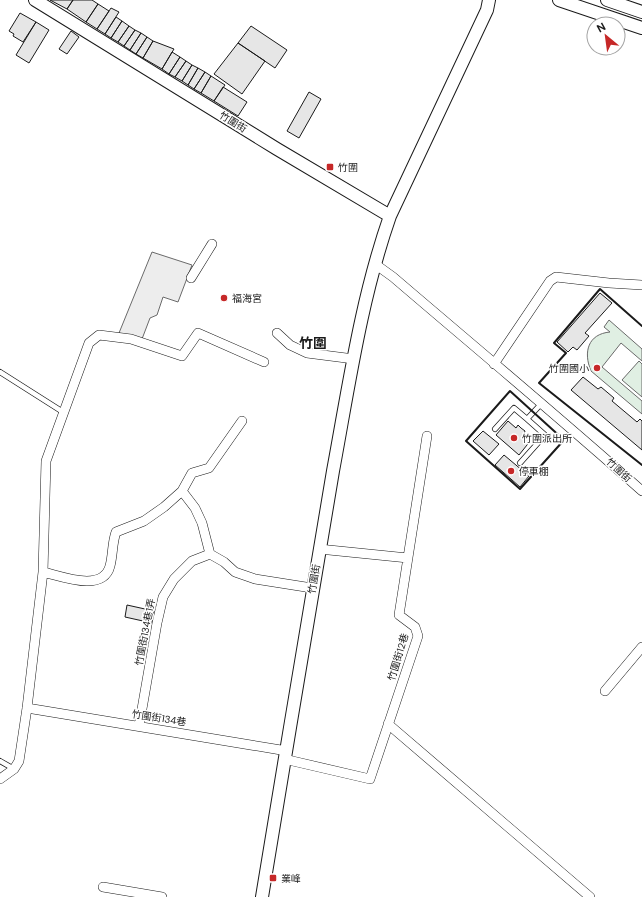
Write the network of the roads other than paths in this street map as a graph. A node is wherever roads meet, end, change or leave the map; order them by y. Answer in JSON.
{"nodes":[{"id":1,"x":35,"y":0,"type":"edge"},
{"id":2,"x":498,"y":0,"type":"edge"},
{"id":3,"x":559,"y":0,"type":"edge"},
{"id":4,"x":607,"y":0,"type":"edge"},
{"id":5,"x":488,"y":5,"type":"edge"},
{"id":6,"x":642,"y":12,"type":"edge"},
{"id":7,"x":642,"y":28,"type":"edge"},
{"id":8,"x":390,"y":216,"type":"junction"},
{"id":9,"x":212,"y":244,"type":"dead end"},
{"id":10,"x":375,"y":264,"type":"junction"},
{"id":11,"x":191,"y":278,"type":"dead end"},
{"id":12,"x":642,"y":285,"type":"edge"},
{"id":13,"x":278,"y":333,"type":"dead end"},
{"id":14,"x":354,"y":359,"type":"junction"},
{"id":15,"x":264,"y":362,"type":"dead end"},
{"id":16,"x":494,"y":364,"type":"junction"},
{"id":17,"x":0,"y":372,"type":"edge"},
{"id":18,"x":542,"y":404,"type":"junction"},
{"id":19,"x":63,"y":412,"type":"junction"},
{"id":20,"x":527,"y":419,"type":"junction"},
{"id":21,"x":242,"y":421,"type":"dead end"},
{"id":22,"x":495,"y":429,"type":"dead end"},
{"id":23,"x":427,"y":436,"type":"dead end"},
{"id":24,"x":520,"y":463,"type":"dead end"},
{"id":25,"x":642,"y":491,"type":"edge"},
{"id":26,"x":182,"y":492,"type":"junction"},
{"id":27,"x":319,"y":549,"type":"junction"},
{"id":28,"x":210,"y":554,"type":"junction"},
{"id":29,"x":408,"y":558,"type":"junction"},
{"id":30,"x":43,"y":572,"type":"junction"},
{"id":31,"x":312,"y":588,"type":"junction"},
{"id":32,"x":642,"y":647,"type":"edge"},
{"id":33,"x":605,"y":691,"type":"dead end"},
{"id":34,"x":27,"y":708,"type":"junction"},
{"id":35,"x":388,"y":724,"type":"junction"},
{"id":36,"x":139,"y":726,"type":"junction"},
{"id":37,"x":286,"y":755,"type":"junction"},
{"id":38,"x":0,"y":761,"type":"edge"},
{"id":39,"x":14,"y":769,"type":"junction"},
{"id":40,"x":0,"y":779,"type":"edge"},
{"id":41,"x":103,"y":887,"type":"dead end"},
{"id":42,"x":162,"y":897,"type":"edge"},
{"id":43,"x":262,"y":897,"type":"edge"},
{"id":44,"x":590,"y":897,"type":"edge"}],
"edges":[{"from":1,"to":8,"type":"street","name":"竹圍街"},
{"from":2,"to":5,"type":"street"},
{"from":3,"to":7,"type":"street"},
{"from":4,"to":6,"type":"street"},
{"from":5,"to":8,"type":"street"},
{"from":8,"to":10,"type":"street","name":"竹圍街"},
{"from":9,"to":11,"type":"street"},
{"from":10,"to":14,"type":"street","name":"竹圍街"},
{"from":10,"to":16,"type":"street","name":"竹圍街"},
{"from":12,"to":16,"type":"street"},
{"from":13,"to":14,"type":"street"},
{"from":14,"to":27,"type":"street","name":"竹圍街"},
{"from":15,"to":19,"type":"street"},
{"from":16,"to":18,"type":"street","name":"竹圍街"},
{"from":17,"to":19,"type":"lane"},
{"from":18,"to":20,"type":"lane"},
{"from":18,"to":25,"type":"street","name":"竹圍街"},
{"from":19,"to":30,"type":"street"},
{"from":20,"to":22,"type":"lane"},
{"from":20,"to":24,"type":"lane"},
{"from":21,"to":26,"type":"street"},
{"from":23,"to":29,"type":"street","name":"竹圍街12巷"},
{"from":26,"to":28,"type":"street"},
{"from":26,"to":30,"type":"street"},
{"from":27,"to":29,"type":"street"},
{"from":27,"to":31,"type":"street","name":"竹圍街"},
{"from":28,"to":31,"type":"street"},
{"from":28,"to":36,"type":"street","name":"竹圍街134巷1弄"},
{"from":29,"to":35,"type":"street","name":"竹圍街12巷"},
{"from":30,"to":34,"type":"street"},
{"from":31,"to":37,"type":"street","name":"竹圍街"},
{"from":32,"to":33,"type":"street"},
{"from":34,"to":36,"type":"street","name":"竹圍街134巷"},
{"from":34,"to":39,"type":"street"},
{"from":35,"to":37,"type":"street","name":"竹圍街12巷"},
{"from":35,"to":44,"type":"street"},
{"from":36,"to":37,"type":"street","name":"竹圍街134巷"},
{"from":37,"to":43,"type":"street","name":"竹圍街"},
{"from":38,"to":39,"type":"lane"},
{"from":39,"to":40,"type":"street"},
{"from":41,"to":42,"type":"street"}]}
